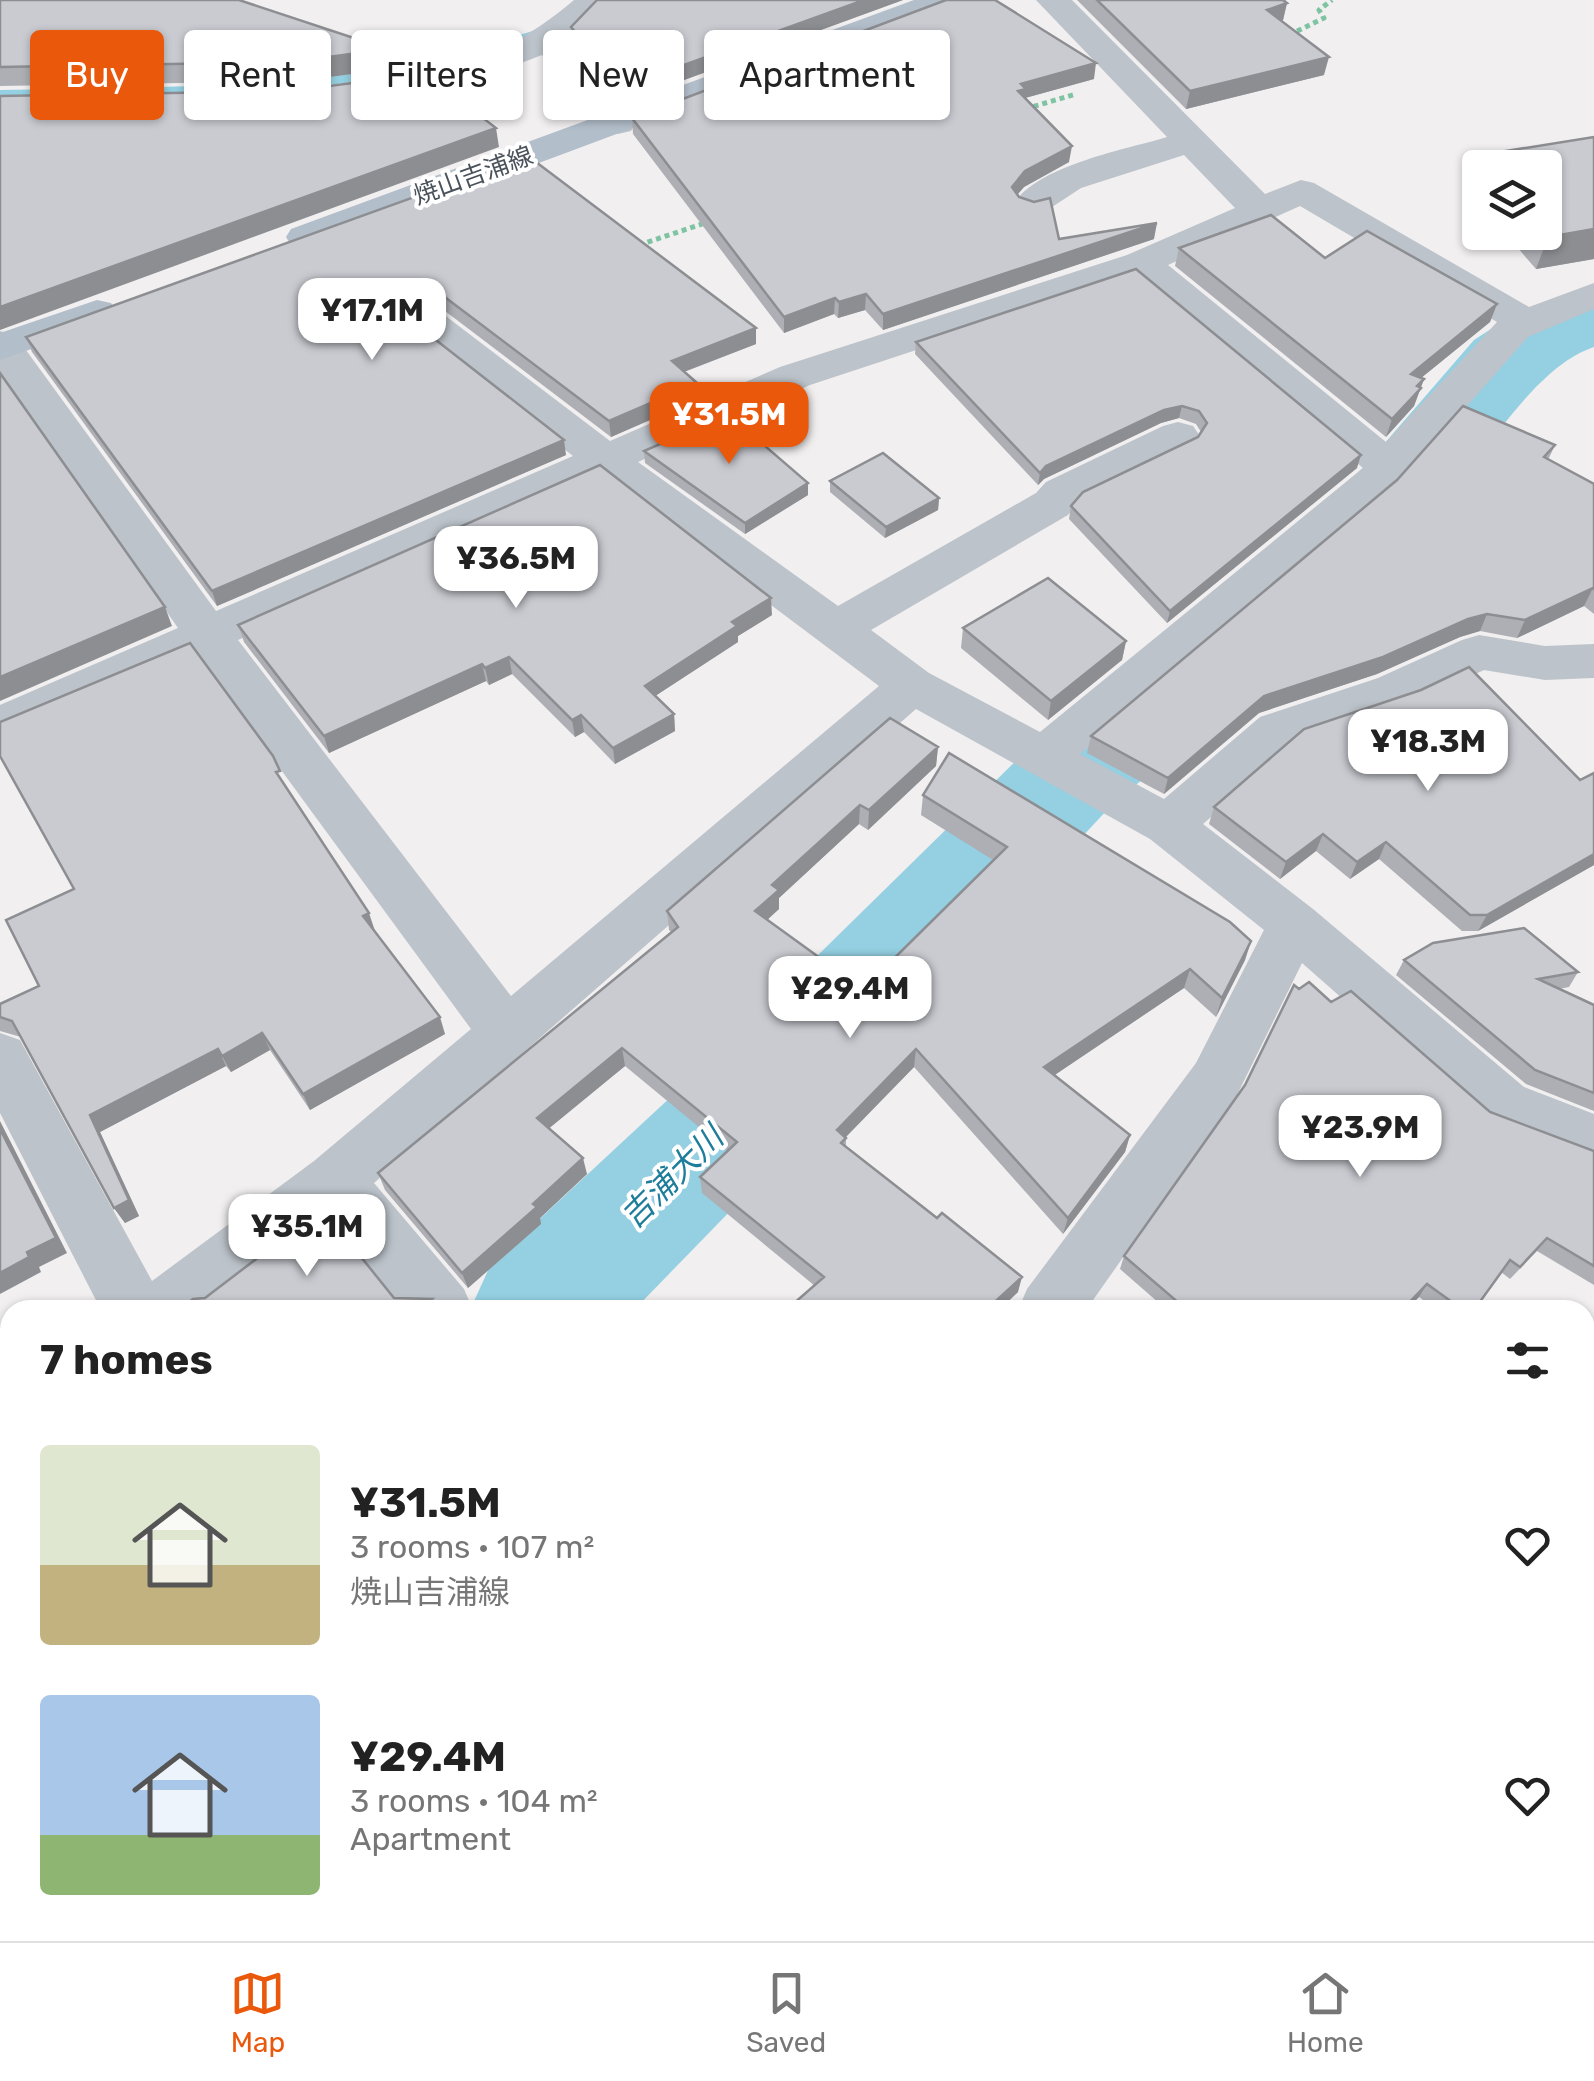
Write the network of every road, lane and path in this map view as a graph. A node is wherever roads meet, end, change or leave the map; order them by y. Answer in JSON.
{"nodes":[{"id":1,"x":594,"y":0,"type":"edge"},
{"id":2,"x":944,"y":0,"type":"edge"},
{"id":3,"x":1053,"y":0,"type":"edge"},
{"id":4,"x":1332,"y":0,"type":"edge"},
{"id":5,"x":560,"y":30,"type":"edge"},
{"id":6,"x":1279,"y":40,"type":"edge"},
{"id":7,"x":543,"y":42,"type":"edge"},
{"id":8,"x":1129,"y":78,"type":"junction"},
{"id":9,"x":350,"y":89,"type":"edge"},
{"id":10,"x":1019,"y":111,"type":"edge"},
{"id":11,"x":615,"y":120,"type":"edge"},
{"id":12,"x":618,"y":124,"type":"junction"},
{"id":13,"x":1191,"y":141,"type":"junction"},
{"id":14,"x":1033,"y":204,"type":"edge"},
{"id":15,"x":1260,"y":211,"type":"junction"},
{"id":16,"x":275,"y":248,"type":"edge"},
{"id":17,"x":1141,"y":263,"type":"junction"},
{"id":18,"x":1594,"y":295,"type":"edge"},
{"id":19,"x":130,"y":301,"type":"edge"},
{"id":20,"x":1526,"y":322,"type":"junction"},
{"id":21,"x":429,"y":323,"type":"dead end"},
{"id":22,"x":1,"y":346,"type":"edge"},
{"id":23,"x":1178,"y":436,"type":"dead end"},
{"id":24,"x":605,"y":459,"type":"junction"},
{"id":25,"x":1388,"y":466,"type":"junction"},
{"id":26,"x":836,"y":629,"type":"junction"},
{"id":27,"x":206,"y":632,"type":"junction"},
{"id":28,"x":1594,"y":660,"type":"edge"},
{"id":29,"x":912,"y":685,"type":"junction"},
{"id":30,"x":0,"y":726,"type":"edge"},
{"id":31,"x":1043,"y":757,"type":"junction"},
{"id":32,"x":1168,"y":825,"type":"junction"},
{"id":33,"x":1294,"y":924,"type":"junction"},
{"id":34,"x":506,"y":1032,"type":"junction"},
{"id":35,"x":0,"y":1057,"type":"edge"},
{"id":36,"x":1594,"y":1140,"type":"edge"},
{"id":37,"x":335,"y":1180,"type":"junction"},
{"id":38,"x":129,"y":1300,"type":"edge"},
{"id":39,"x":175,"y":1300,"type":"edge"},
{"id":40,"x":434,"y":1300,"type":"edge"},
{"id":41,"x":1056,"y":1300,"type":"edge"}],
"edges":[{"from":1,"to":5,"type":"street"},
{"from":2,"to":12,"type":"main road","name":"焼山吉浦線"},
{"from":3,"to":8,"type":"street"},
{"from":4,"to":6,"type":"path"},
{"from":7,"to":9,"type":"street"},
{"from":8,"to":10,"type":"path"},
{"from":8,"to":13,"type":"street"},
{"from":11,"to":12,"type":"street"},
{"from":12,"to":16,"type":"main road","name":"焼山吉浦線"},
{"from":13,"to":14,"type":"street"},
{"from":13,"to":15,"type":"street"},
{"from":15,"to":17,"type":"street"},
{"from":15,"to":20,"type":"street"},
{"from":17,"to":24,"type":"street"},
{"from":17,"to":25,"type":"street"},
{"from":18,"to":20,"type":"street"},
{"from":19,"to":22,"type":"main road"},
{"from":20,"to":25,"type":"street"},
{"from":21,"to":24,"type":"street"},
{"from":22,"to":27,"type":"street"},
{"from":23,"to":26,"type":"street"},
{"from":24,"to":26,"type":"street"},
{"from":24,"to":27,"type":"street"},
{"from":25,"to":31,"type":"street"},
{"from":26,"to":29,"type":"street"},
{"from":27,"to":30,"type":"street"},
{"from":27,"to":34,"type":"street"},
{"from":28,"to":32,"type":"street"},
{"from":29,"to":31,"type":"street"},
{"from":29,"to":34,"type":"street"},
{"from":31,"to":32,"type":"street"},
{"from":32,"to":33,"type":"street"},
{"from":33,"to":36,"type":"street"},
{"from":33,"to":41,"type":"street"},
{"from":34,"to":37,"type":"street"},
{"from":35,"to":38,"type":"street"},
{"from":37,"to":39,"type":"street"},
{"from":37,"to":40,"type":"street"}]}
